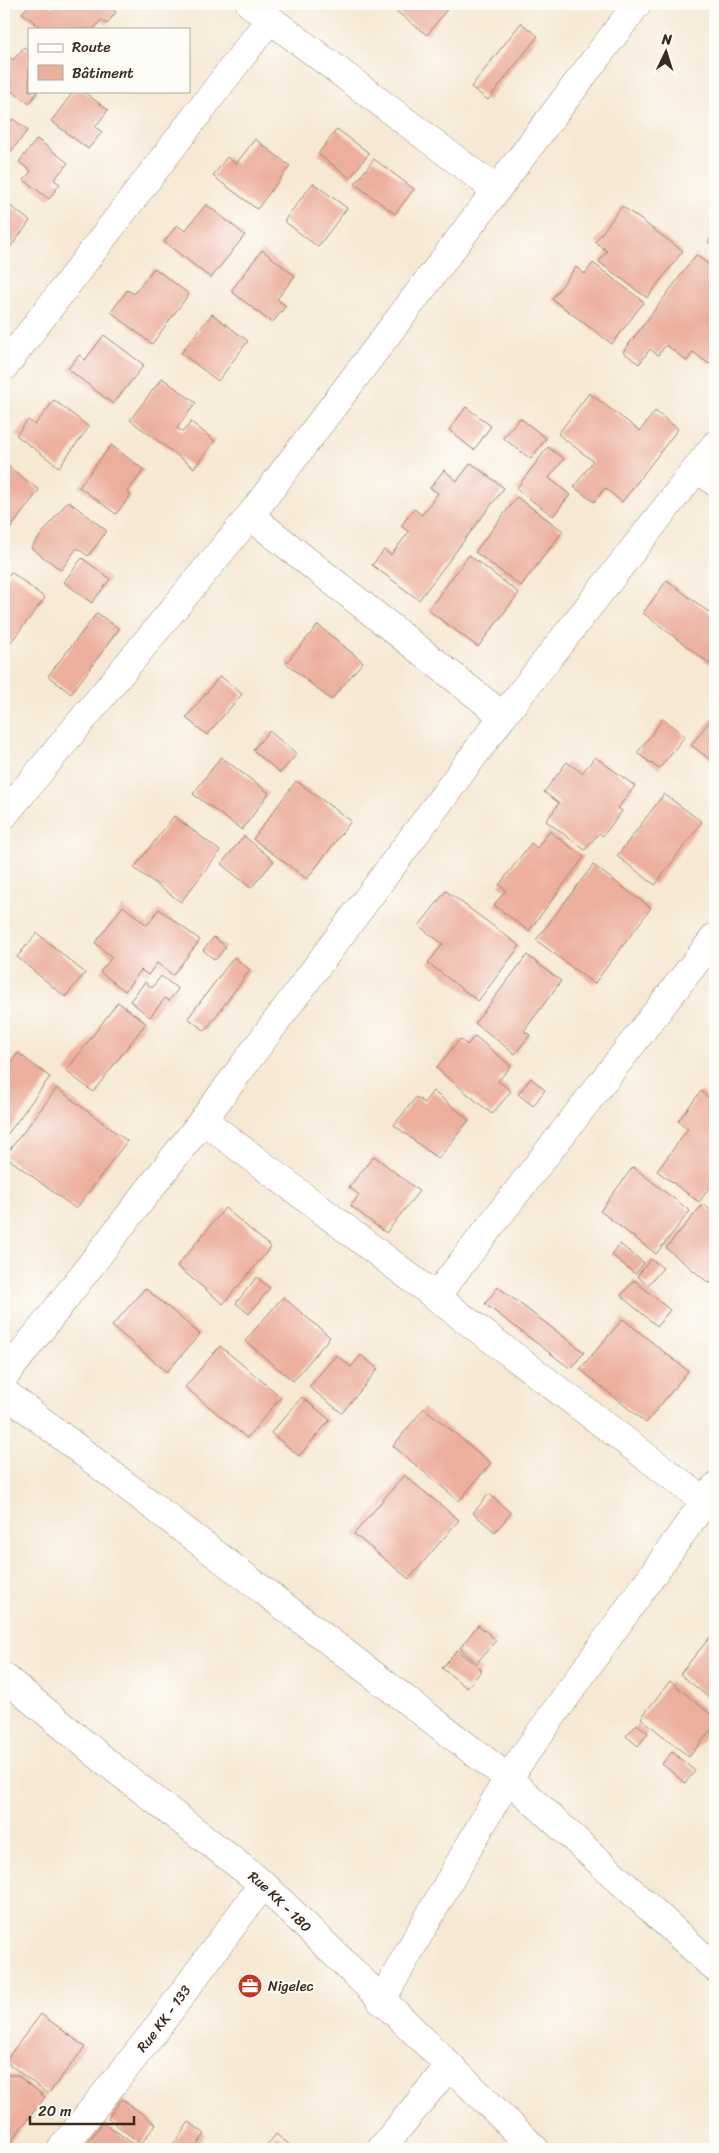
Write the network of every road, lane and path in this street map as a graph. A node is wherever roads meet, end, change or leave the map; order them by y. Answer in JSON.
{"nodes":[{"id":1,"x":636,"y":4,"type":"edge"},
{"id":2,"x":260,"y":11,"type":"edge"},
{"id":3,"x":496,"y":190,"type":"junction"},
{"id":4,"x":4,"y":367,"type":"edge"},
{"id":5,"x":715,"y":445,"type":"edge"},
{"id":6,"x":706,"y":475,"type":"edge"},
{"id":7,"x":250,"y":516,"type":"junction"},
{"id":8,"x":503,"y":716,"type":"junction"},
{"id":9,"x":4,"y":815,"type":"edge"},
{"id":10,"x":715,"y":937,"type":"edge"},
{"id":11,"x":204,"y":1120,"type":"junction"},
{"id":12,"x":436,"y":1296,"type":"junction"},
{"id":13,"x":4,"y":1377,"type":"edge"},
{"id":14,"x":4,"y":1392,"type":"edge"},
{"id":15,"x":712,"y":1499,"type":"edge"},
{"id":16,"x":4,"y":1677,"type":"edge"},
{"id":17,"x":508,"y":1778,"type":"junction"},
{"id":18,"x":263,"y":1884,"type":"junction"},
{"id":19,"x":715,"y":1968,"type":"edge"},
{"id":20,"x":381,"y":2001,"type":"junction"},
{"id":21,"x":449,"y":2066,"type":"junction"},
{"id":22,"x":61,"y":2149,"type":"edge"},
{"id":23,"x":381,"y":2149,"type":"edge"},
{"id":24,"x":535,"y":2149,"type":"edge"}],
"edges":[{"from":1,"to":3,"type":"street"},
{"from":2,"to":3,"type":"street"},
{"from":2,"to":4,"type":"street"},
{"from":3,"to":7,"type":"street"},
{"from":5,"to":6,"type":"street"},
{"from":6,"to":8,"type":"street"},
{"from":7,"to":8,"type":"street"},
{"from":7,"to":9,"type":"street"},
{"from":8,"to":11,"type":"street"},
{"from":10,"to":12,"type":"street"},
{"from":11,"to":12,"type":"street"},
{"from":11,"to":13,"type":"street"},
{"from":12,"to":15,"type":"street"},
{"from":14,"to":17,"type":"street"},
{"from":15,"to":17,"type":"street"},
{"from":16,"to":18,"type":"street","name":"Rue KK - 180"},
{"from":17,"to":19,"type":"street"},
{"from":17,"to":20,"type":"street"},
{"from":18,"to":20,"type":"street","name":"Rue KK - 180"},
{"from":18,"to":22,"type":"street","name":"Rue KK - 133"},
{"from":20,"to":21,"type":"street","name":"Rue KK - 180"},
{"from":21,"to":23,"type":"street"},
{"from":21,"to":24,"type":"street","name":"Rue KK - 180"}]}
